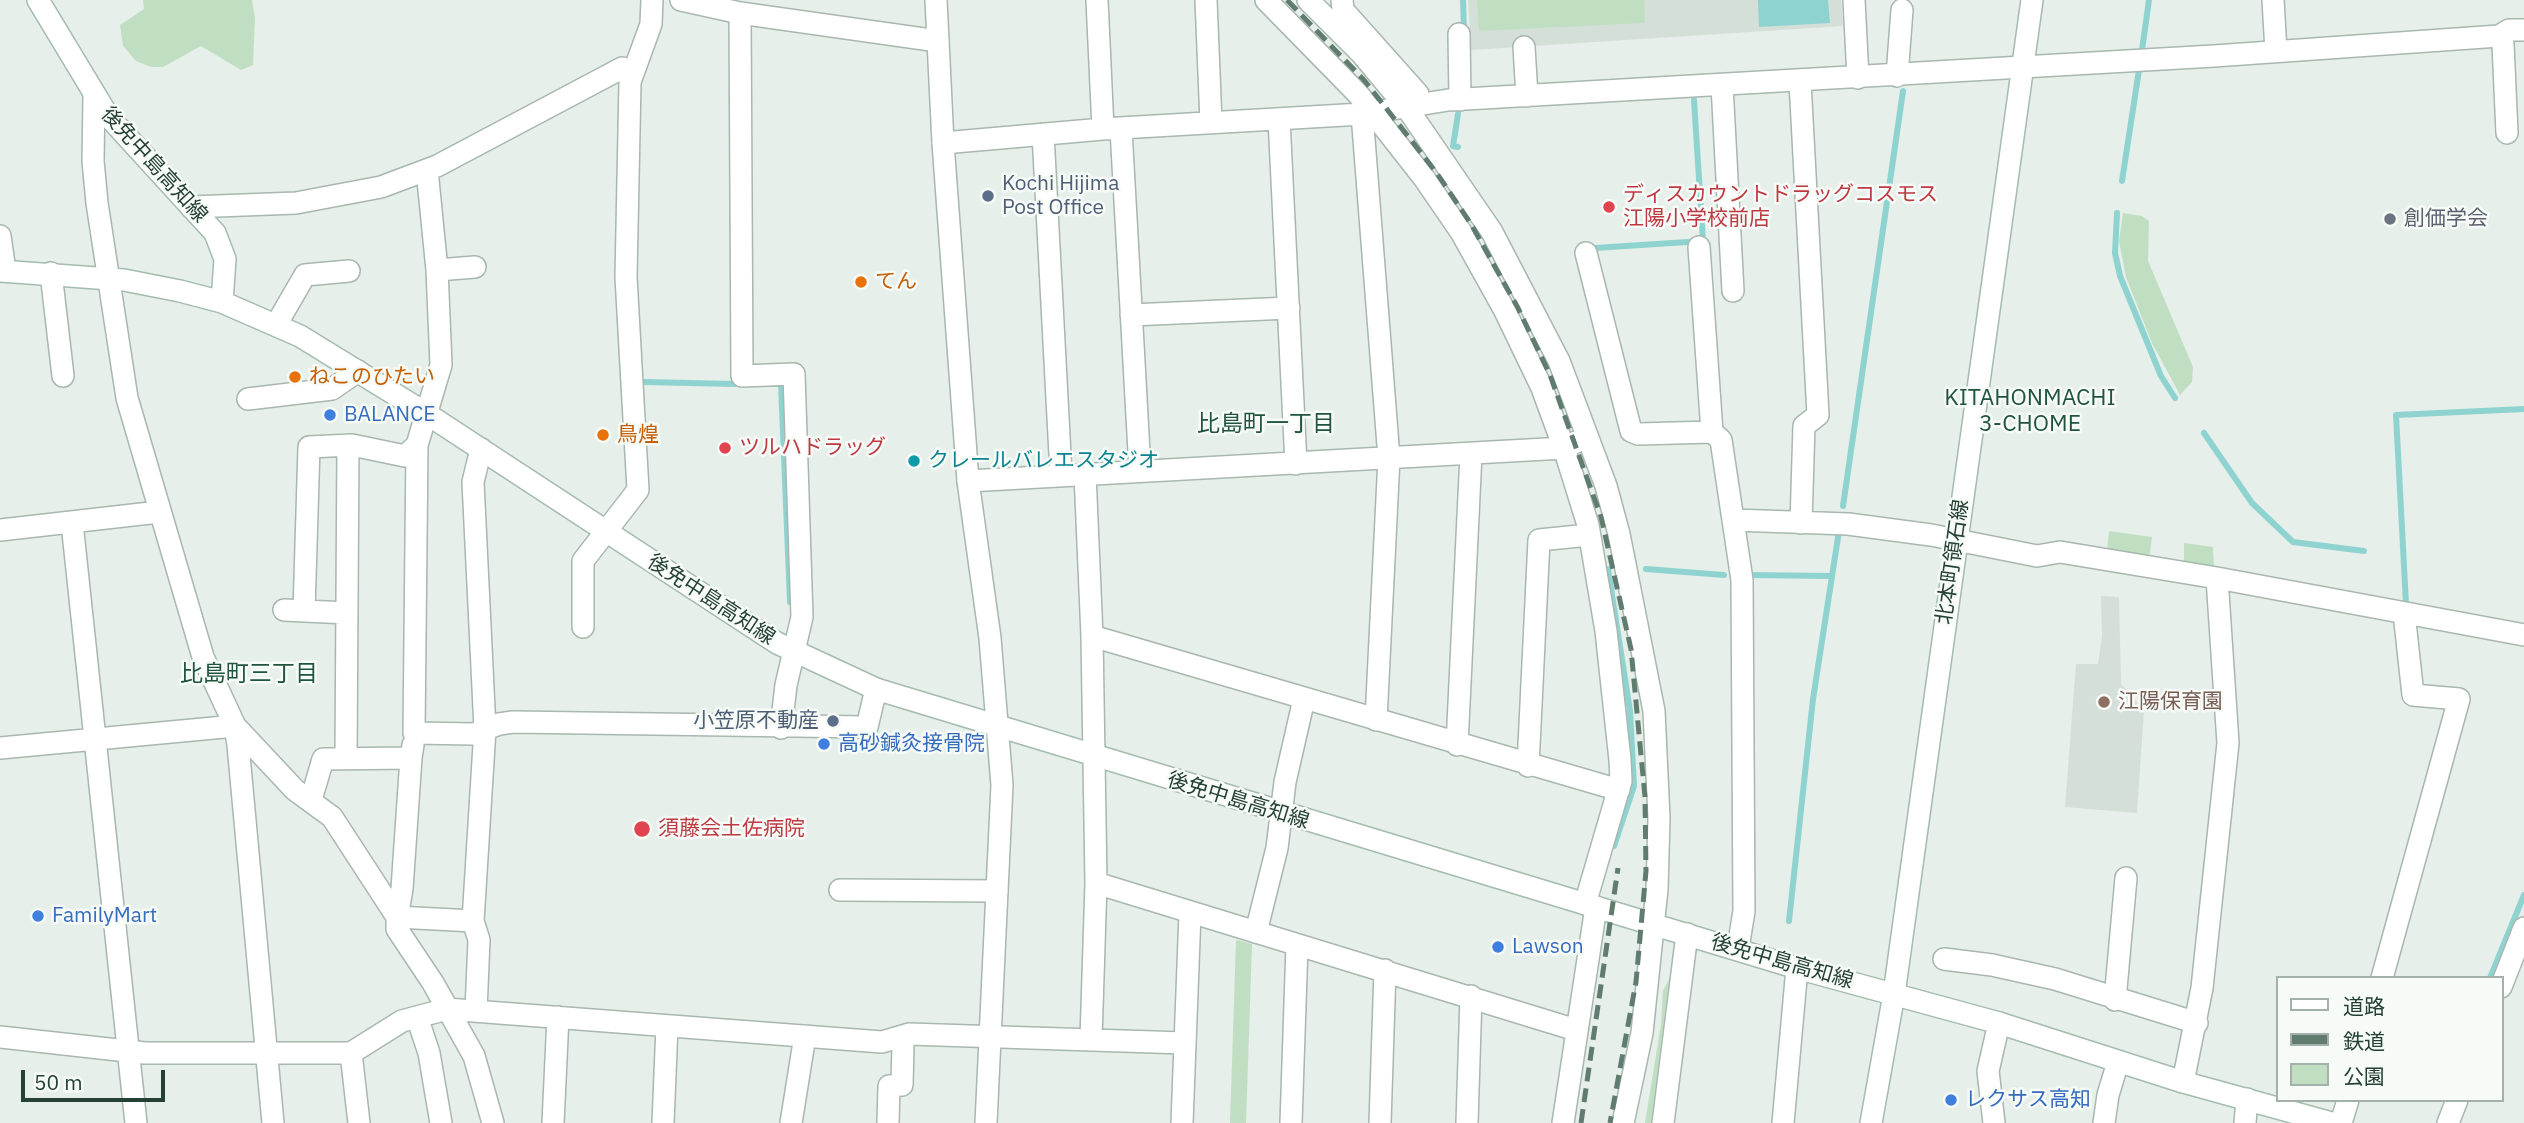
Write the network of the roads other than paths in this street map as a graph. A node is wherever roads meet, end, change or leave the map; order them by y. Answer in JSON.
{"nodes":[{"id":1,"x":38,"y":0,"type":"edge"},
{"id":2,"x":652,"y":0,"type":"edge"},
{"id":3,"x":681,"y":0,"type":"edge"},
{"id":4,"x":936,"y":0,"type":"edge"},
{"id":5,"x":1097,"y":0,"type":"edge"},
{"id":6,"x":1206,"y":0,"type":"edge"},
{"id":7,"x":1266,"y":0,"type":"edge"},
{"id":8,"x":1308,"y":0,"type":"edge"},
{"id":9,"x":1854,"y":0,"type":"edge"},
{"id":10,"x":2032,"y":0,"type":"edge"},
{"id":11,"x":2273,"y":0,"type":"edge"},
{"id":12,"x":1339,"y":3,"type":"edge"},
{"id":13,"x":1902,"y":10,"type":"dead end"},
{"id":14,"x":740,"y":13,"type":"junction"},
{"id":15,"x":2524,"y":30,"type":"edge"},
{"id":16,"x":1460,"y":34,"type":"dead end"},
{"id":17,"x":2500,"y":36,"type":"junction"},
{"id":18,"x":938,"y":41,"type":"junction"},
{"id":19,"x":1524,"y":47,"type":"dead end"},
{"id":20,"x":2276,"y":51,"type":"junction"},
{"id":21,"x":2023,"y":67,"type":"junction"},
{"id":22,"x":633,"y":71,"type":"junction"},
{"id":23,"x":1897,"y":76,"type":"junction"},
{"id":24,"x":1858,"y":78,"type":"junction"},
{"id":25,"x":1800,"y":82,"type":"junction"},
{"id":26,"x":1722,"y":85,"type":"junction"},
{"id":27,"x":94,"y":96,"type":"junction"},
{"id":28,"x":1527,"y":96,"type":"junction"},
{"id":29,"x":1460,"y":100,"type":"junction"},
{"id":30,"x":1411,"y":106,"type":"junction"},
{"id":31,"x":1368,"y":114,"type":"junction"},
{"id":32,"x":1279,"y":120,"type":"junction"},
{"id":33,"x":1211,"y":122,"type":"junction"},
{"id":34,"x":1112,"y":129,"type":"junction"},
{"id":35,"x":2507,"y":133,"type":"dead end"},
{"id":36,"x":1043,"y":134,"type":"junction"},
{"id":37,"x":943,"y":143,"type":"junction"},
{"id":38,"x":427,"y":170,"type":"junction"},
{"id":39,"x":191,"y":207,"type":"junction"},
{"id":40,"x":0,"y":236,"type":"edge"},
{"id":41,"x":1699,"y":247,"type":"dead end"},
{"id":42,"x":1586,"y":253,"type":"dead end"},
{"id":43,"x":475,"y":267,"type":"dead end"},
{"id":44,"x":437,"y":270,"type":"junction"},
{"id":45,"x":3,"y":271,"type":"edge"},
{"id":46,"x":349,"y":271,"type":"dead end"},
{"id":47,"x":51,"y":273,"type":"junction"},
{"id":48,"x":108,"y":279,"type":"junction"},
{"id":49,"x":1732,"y":291,"type":"dead end"},
{"id":50,"x":222,"y":302,"type":"junction"},
{"id":51,"x":1289,"y":309,"type":"junction"},
{"id":52,"x":1131,"y":315,"type":"junction"},
{"id":53,"x":276,"y":326,"type":"junction"},
{"id":54,"x":358,"y":371,"type":"junction"},
{"id":55,"x":63,"y":376,"type":"dead end"},
{"id":56,"x":248,"y":399,"type":"dead end"},
{"id":57,"x":427,"y":414,"type":"junction"},
{"id":58,"x":1712,"y":432,"type":"junction"},
{"id":59,"x":1589,"y":436,"type":"junction"},
{"id":60,"x":348,"y":445,"type":"junction"},
{"id":61,"x":417,"y":445,"type":"junction"},
{"id":62,"x":1564,"y":448,"type":"junction"},
{"id":63,"x":481,"y":449,"type":"junction"},
{"id":64,"x":1471,"y":454,"type":"junction"},
{"id":65,"x":1389,"y":458,"type":"junction"},
{"id":66,"x":1296,"y":464,"type":"junction"},
{"id":67,"x":1140,"y":470,"type":"junction"},
{"id":68,"x":1061,"y":474,"type":"junction"},
{"id":69,"x":1085,"y":474,"type":"junction"},
{"id":70,"x":968,"y":481,"type":"junction"},
{"id":71,"x":159,"y":512,"type":"junction"},
{"id":72,"x":1734,"y":520,"type":"junction"},
{"id":73,"x":72,"y":523,"type":"junction"},
{"id":74,"x":1801,"y":523,"type":"junction"},
{"id":75,"x":0,"y":530,"type":"edge"},
{"id":76,"x":606,"y":531,"type":"junction"},
{"id":77,"x":1589,"y":536,"type":"junction"},
{"id":78,"x":1956,"y":541,"type":"junction"},
{"id":79,"x":2217,"y":578,"type":"junction"},
{"id":80,"x":347,"y":613,"type":"junction"},
{"id":81,"x":2404,"y":613,"type":"junction"},
{"id":82,"x":583,"y":627,"type":"dead end"},
{"id":83,"x":2524,"y":635,"type":"edge"},
{"id":84,"x":1092,"y":636,"type":"junction"},
{"id":85,"x":795,"y":653,"type":"junction"},
{"id":86,"x":876,"y":690,"type":"junction"},
{"id":87,"x":1304,"y":699,"type":"junction"},
{"id":88,"x":1376,"y":720,"type":"junction"},
{"id":89,"x":235,"y":726,"type":"junction"},
{"id":90,"x":781,"y":728,"type":"junction"},
{"id":91,"x":998,"y":728,"type":"junction"},
{"id":92,"x":485,"y":729,"type":"junction"},
{"id":93,"x":414,"y":733,"type":"junction"},
{"id":94,"x":95,"y":740,"type":"junction"},
{"id":95,"x":1457,"y":745,"type":"junction"},
{"id":96,"x":0,"y":748,"type":"edge"},
{"id":97,"x":346,"y":758,"type":"junction"},
{"id":98,"x":411,"y":758,"type":"junction"},
{"id":99,"x":1095,"y":758,"type":"junction"},
{"id":100,"x":1528,"y":766,"type":"junction"},
{"id":101,"x":1619,"y":790,"type":"junction"},
{"id":102,"x":311,"y":800,"type":"junction"},
{"id":103,"x":1281,"y":814,"type":"junction"},
{"id":104,"x":2126,"y":878,"type":"dead end"},
{"id":105,"x":1096,"y":883,"type":"junction"},
{"id":106,"x":840,"y":890,"type":"dead end"},
{"id":107,"x":997,"y":891,"type":"junction"},
{"id":108,"x":1591,"y":905,"type":"junction"},
{"id":109,"x":1190,"y":913,"type":"junction"},
{"id":110,"x":397,"y":917,"type":"junction"},
{"id":111,"x":473,"y":921,"type":"junction"},
{"id":112,"x":1654,"y":924,"type":"junction"},
{"id":113,"x":2524,"y":928,"type":"edge"},
{"id":114,"x":1256,"y":932,"type":"junction"},
{"id":115,"x":1687,"y":934,"type":"junction"},
{"id":116,"x":1297,"y":945,"type":"junction"},
{"id":117,"x":1738,"y":948,"type":"junction"},
{"id":118,"x":1944,"y":959,"type":"dead end"},
{"id":119,"x":1797,"y":968,"type":"junction"},
{"id":120,"x":1385,"y":971,"type":"junction"},
{"id":121,"x":2383,"y":976,"type":"edge"},
{"id":122,"x":2503,"y":982,"type":"edge"},
{"id":123,"x":1894,"y":993,"type":"junction"},
{"id":124,"x":1471,"y":996,"type":"junction"},
{"id":125,"x":2115,"y":1000,"type":"junction"},
{"id":126,"x":447,"y":1009,"type":"junction"},
{"id":127,"x":476,"y":1011,"type":"junction"},
{"id":128,"x":417,"y":1017,"type":"junction"},
{"id":129,"x":558,"y":1017,"type":"junction"},
{"id":130,"x":1999,"y":1023,"type":"junction"},
{"id":131,"x":2197,"y":1023,"type":"junction"},
{"id":132,"x":667,"y":1026,"type":"junction"},
{"id":133,"x":1576,"y":1031,"type":"junction"},
{"id":134,"x":805,"y":1036,"type":"junction"},
{"id":135,"x":0,"y":1037,"type":"edge"},
{"id":136,"x":896,"y":1038,"type":"junction"},
{"id":137,"x":990,"y":1038,"type":"junction"},
{"id":138,"x":1091,"y":1039,"type":"junction"},
{"id":139,"x":1184,"y":1043,"type":"junction"},
{"id":140,"x":129,"y":1052,"type":"junction"},
{"id":141,"x":266,"y":1054,"type":"junction"},
{"id":142,"x":351,"y":1054,"type":"junction"},
{"id":143,"x":2118,"y":1062,"type":"junction"},
{"id":144,"x":2183,"y":1082,"type":"junction"},
{"id":145,"x":2247,"y":1099,"type":"junction"},
{"id":146,"x":2347,"y":1102,"type":"edge"},
{"id":147,"x":2456,"y":1102,"type":"edge"},
{"id":148,"x":136,"y":1123,"type":"edge"},
{"id":149,"x":273,"y":1123,"type":"edge"},
{"id":150,"x":359,"y":1123,"type":"edge"},
{"id":151,"x":441,"y":1123,"type":"edge"},
{"id":152,"x":493,"y":1123,"type":"edge"},
{"id":153,"x":553,"y":1123,"type":"edge"},
{"id":154,"x":663,"y":1123,"type":"edge"},
{"id":155,"x":791,"y":1123,"type":"edge"},
{"id":156,"x":888,"y":1123,"type":"edge"},
{"id":157,"x":986,"y":1123,"type":"edge"},
{"id":158,"x":1182,"y":1123,"type":"edge"},
{"id":159,"x":1291,"y":1123,"type":"edge"},
{"id":160,"x":1380,"y":1123,"type":"edge"},
{"id":161,"x":1467,"y":1123,"type":"edge"},
{"id":162,"x":1563,"y":1123,"type":"edge"},
{"id":163,"x":1623,"y":1123,"type":"edge"},
{"id":164,"x":1663,"y":1123,"type":"edge"},
{"id":165,"x":1783,"y":1123,"type":"edge"},
{"id":166,"x":1871,"y":1123,"type":"edge"},
{"id":167,"x":1994,"y":1123,"type":"edge"},
{"id":168,"x":2104,"y":1123,"type":"edge"},
{"id":169,"x":2245,"y":1123,"type":"edge"},
{"id":170,"x":2332,"y":1123,"type":"edge"},
{"id":171,"x":2341,"y":1123,"type":"edge"},
{"id":172,"x":2448,"y":1123,"type":"edge"}],
"edges":[{"from":1,"to":27,"type":"street","name":"後免中島高知線"},
{"from":2,"to":22,"type":"street"},
{"from":3,"to":14,"type":"street"},
{"from":4,"to":18,"type":"street"},
{"from":5,"to":34,"type":"street"},
{"from":6,"to":33,"type":"street"},
{"from":7,"to":31,"type":"street"},
{"from":8,"to":30,"type":"street"},
{"from":9,"to":24,"type":"street"},
{"from":10,"to":21,"type":"street","name":"北本町領石線"},
{"from":11,"to":20,"type":"street"},
{"from":12,"to":30,"type":"street"},
{"from":13,"to":23,"type":"street"},
{"from":14,"to":18,"type":"street"},
{"from":14,"to":85,"type":"street"},
{"from":15,"to":17,"type":"street"},
{"from":16,"to":29,"type":"street"},
{"from":17,"to":20,"type":"street"},
{"from":17,"to":35,"type":"street"},
{"from":18,"to":37,"type":"street"},
{"from":19,"to":28,"type":"street"},
{"from":20,"to":21,"type":"street"},
{"from":21,"to":23,"type":"street"},
{"from":21,"to":78,"type":"street","name":"北本町領石線"},
{"from":22,"to":38,"type":"street"},
{"from":22,"to":76,"type":"street"},
{"from":23,"to":24,"type":"street"},
{"from":24,"to":25,"type":"street"},
{"from":25,"to":26,"type":"street"},
{"from":25,"to":74,"type":"street"},
{"from":26,"to":28,"type":"street"},
{"from":26,"to":49,"type":"street"},
{"from":27,"to":39,"type":"street","name":"後免中島高知線"},
{"from":27,"to":48,"type":"street"},
{"from":28,"to":29,"type":"street"},
{"from":29,"to":30,"type":"street"},
{"from":30,"to":31,"type":"street"},
{"from":30,"to":59,"type":"street"},
{"from":31,"to":32,"type":"street"},
{"from":31,"to":62,"type":"street"},
{"from":31,"to":65,"type":"street"},
{"from":32,"to":33,"type":"street"},
{"from":32,"to":51,"type":"street"},
{"from":33,"to":34,"type":"street"},
{"from":34,"to":36,"type":"street"},
{"from":34,"to":52,"type":"street"},
{"from":36,"to":37,"type":"street"},
{"from":36,"to":68,"type":"street"},
{"from":37,"to":70,"type":"street"},
{"from":38,"to":39,"type":"street"},
{"from":38,"to":44,"type":"street"},
{"from":39,"to":50,"type":"street","name":"後免中島高知線"},
{"from":40,"to":45,"type":"street"},
{"from":41,"to":58,"type":"street"},
{"from":42,"to":58,"type":"street"},
{"from":43,"to":44,"type":"street"},
{"from":44,"to":57,"type":"street"},
{"from":45,"to":47,"type":"street","name":"後免中島高知線"},
{"from":46,"to":53,"type":"street"},
{"from":47,"to":48,"type":"street","name":"後免中島高知線"},
{"from":47,"to":55,"type":"street"},
{"from":48,"to":50,"type":"street","name":"後免中島高知線"},
{"from":48,"to":71,"type":"street"},
{"from":50,"to":53,"type":"street","name":"後免中島高知線"},
{"from":51,"to":52,"type":"street"},
{"from":51,"to":66,"type":"street"},
{"from":52,"to":67,"type":"street"},
{"from":53,"to":54,"type":"street","name":"後免中島高知線"},
{"from":54,"to":56,"type":"street"},
{"from":54,"to":57,"type":"street","name":"後免中島高知線"},
{"from":57,"to":61,"type":"street"},
{"from":57,"to":63,"type":"street","name":"後免中島高知線"},
{"from":58,"to":72,"type":"street"},
{"from":59,"to":62,"type":"street"},
{"from":59,"to":112,"type":"street"},
{"from":60,"to":61,"type":"street"},
{"from":60,"to":80,"type":"street"},
{"from":60,"to":80,"type":"street"},
{"from":61,"to":93,"type":"street"},
{"from":62,"to":64,"type":"street"},
{"from":62,"to":77,"type":"street"},
{"from":63,"to":76,"type":"street","name":"後免中島高知線"},
{"from":63,"to":92,"type":"street"},
{"from":64,"to":65,"type":"street"},
{"from":64,"to":95,"type":"street"},
{"from":65,"to":66,"type":"street"},
{"from":65,"to":88,"type":"street"},
{"from":66,"to":67,"type":"street"},
{"from":67,"to":69,"type":"street"},
{"from":68,"to":69,"type":"street"},
{"from":68,"to":70,"type":"street"},
{"from":69,"to":84,"type":"street"},
{"from":70,"to":91,"type":"street"},
{"from":71,"to":73,"type":"street"},
{"from":71,"to":89,"type":"street"},
{"from":72,"to":74,"type":"street"},
{"from":72,"to":117,"type":"street"},
{"from":73,"to":75,"type":"street"},
{"from":73,"to":94,"type":"street"},
{"from":74,"to":78,"type":"street"},
{"from":76,"to":82,"type":"street"},
{"from":76,"to":85,"type":"street","name":"後免中島高知線"},
{"from":77,"to":100,"type":"street"},
{"from":77,"to":101,"type":"street"},
{"from":78,"to":79,"type":"street"},
{"from":78,"to":123,"type":"street","name":"北本町領石線"},
{"from":79,"to":81,"type":"street"},
{"from":79,"to":131,"type":"street"},
{"from":80,"to":97,"type":"street"},
{"from":81,"to":83,"type":"street"},
{"from":81,"to":121,"type":"street"},
{"from":84,"to":87,"type":"street"},
{"from":84,"to":99,"type":"street"},
{"from":85,"to":86,"type":"street","name":"後免中島高知線"},
{"from":85,"to":90,"type":"street"},
{"from":86,"to":90,"type":"street"},
{"from":86,"to":91,"type":"street","name":"後免中島高知線"},
{"from":87,"to":88,"type":"street"},
{"from":87,"to":103,"type":"street"},
{"from":88,"to":95,"type":"street"},
{"from":89,"to":94,"type":"street"},
{"from":89,"to":102,"type":"street"},
{"from":89,"to":141,"type":"street"},
{"from":90,"to":92,"type":"street"},
{"from":91,"to":99,"type":"street","name":"後免中島高知線"},
{"from":91,"to":107,"type":"street"},
{"from":92,"to":93,"type":"street"},
{"from":92,"to":111,"type":"street"},
{"from":93,"to":98,"type":"street"},
{"from":94,"to":96,"type":"street"},
{"from":94,"to":140,"type":"street"},
{"from":95,"to":100,"type":"street"},
{"from":97,"to":98,"type":"street"},
{"from":97,"to":102,"type":"street"},
{"from":98,"to":110,"type":"street"},
{"from":99,"to":103,"type":"street","name":"後免中島高知線"},
{"from":99,"to":105,"type":"street"},
{"from":100,"to":101,"type":"street"},
{"from":101,"to":108,"type":"street"},
{"from":102,"to":110,"type":"street"},
{"from":103,"to":108,"type":"street","name":"後免中島高知線"},
{"from":103,"to":114,"type":"street"},
{"from":104,"to":125,"type":"street"},
{"from":105,"to":109,"type":"street"},
{"from":105,"to":138,"type":"street"},
{"from":106,"to":107,"type":"street"},
{"from":107,"to":137,"type":"street"},
{"from":108,"to":112,"type":"street","name":"後免中島高知線"},
{"from":108,"to":133,"type":"street"},
{"from":109,"to":114,"type":"street"},
{"from":109,"to":139,"type":"street"},
{"from":110,"to":111,"type":"street"},
{"from":110,"to":126,"type":"street"},
{"from":111,"to":127,"type":"street"},
{"from":112,"to":115,"type":"street","name":"後免中島高知線"},
{"from":112,"to":163,"type":"street"},
{"from":113,"to":122,"type":"street"},
{"from":114,"to":116,"type":"street"},
{"from":115,"to":117,"type":"street","name":"後免中島高知線"},
{"from":115,"to":164,"type":"street"},
{"from":116,"to":120,"type":"street"},
{"from":116,"to":159,"type":"street"},
{"from":117,"to":119,"type":"street","name":"後免中島高知線"},
{"from":118,"to":125,"type":"street"},
{"from":119,"to":123,"type":"street","name":"後免中島高知線"},
{"from":119,"to":165,"type":"street"},
{"from":120,"to":124,"type":"street"},
{"from":120,"to":160,"type":"street"},
{"from":123,"to":130,"type":"street","name":"後免中島高知線"},
{"from":123,"to":166,"type":"street","name":"北本町領石線"},
{"from":124,"to":133,"type":"street"},
{"from":124,"to":161,"type":"street"},
{"from":125,"to":131,"type":"street"},
{"from":126,"to":127,"type":"street"},
{"from":126,"to":128,"type":"street"},
{"from":126,"to":152,"type":"street"},
{"from":127,"to":129,"type":"street"},
{"from":128,"to":142,"type":"street"},
{"from":128,"to":151,"type":"street"},
{"from":129,"to":132,"type":"street"},
{"from":129,"to":153,"type":"street"},
{"from":130,"to":143,"type":"street","name":"後免中島高知線"},
{"from":130,"to":167,"type":"street"},
{"from":131,"to":144,"type":"street"},
{"from":132,"to":134,"type":"street"},
{"from":132,"to":154,"type":"street"},
{"from":133,"to":162,"type":"street"},
{"from":134,"to":136,"type":"street"},
{"from":134,"to":155,"type":"street"},
{"from":135,"to":140,"type":"street"},
{"from":136,"to":137,"type":"street"},
{"from":136,"to":156,"type":"street"},
{"from":137,"to":138,"type":"street"},
{"from":137,"to":157,"type":"street"},
{"from":138,"to":139,"type":"street"},
{"from":139,"to":158,"type":"street"},
{"from":140,"to":141,"type":"street"},
{"from":140,"to":148,"type":"street"},
{"from":141,"to":142,"type":"street"},
{"from":141,"to":149,"type":"street"},
{"from":142,"to":150,"type":"street"},
{"from":143,"to":144,"type":"street","name":"後免中島高知線"},
{"from":143,"to":168,"type":"street"},
{"from":144,"to":145,"type":"street","name":"後免中島高知線"},
{"from":145,"to":169,"type":"street"},
{"from":145,"to":170,"type":"street","name":"後免中島高知線"},
{"from":146,"to":171,"type":"street"},
{"from":147,"to":172,"type":"street"}]}
